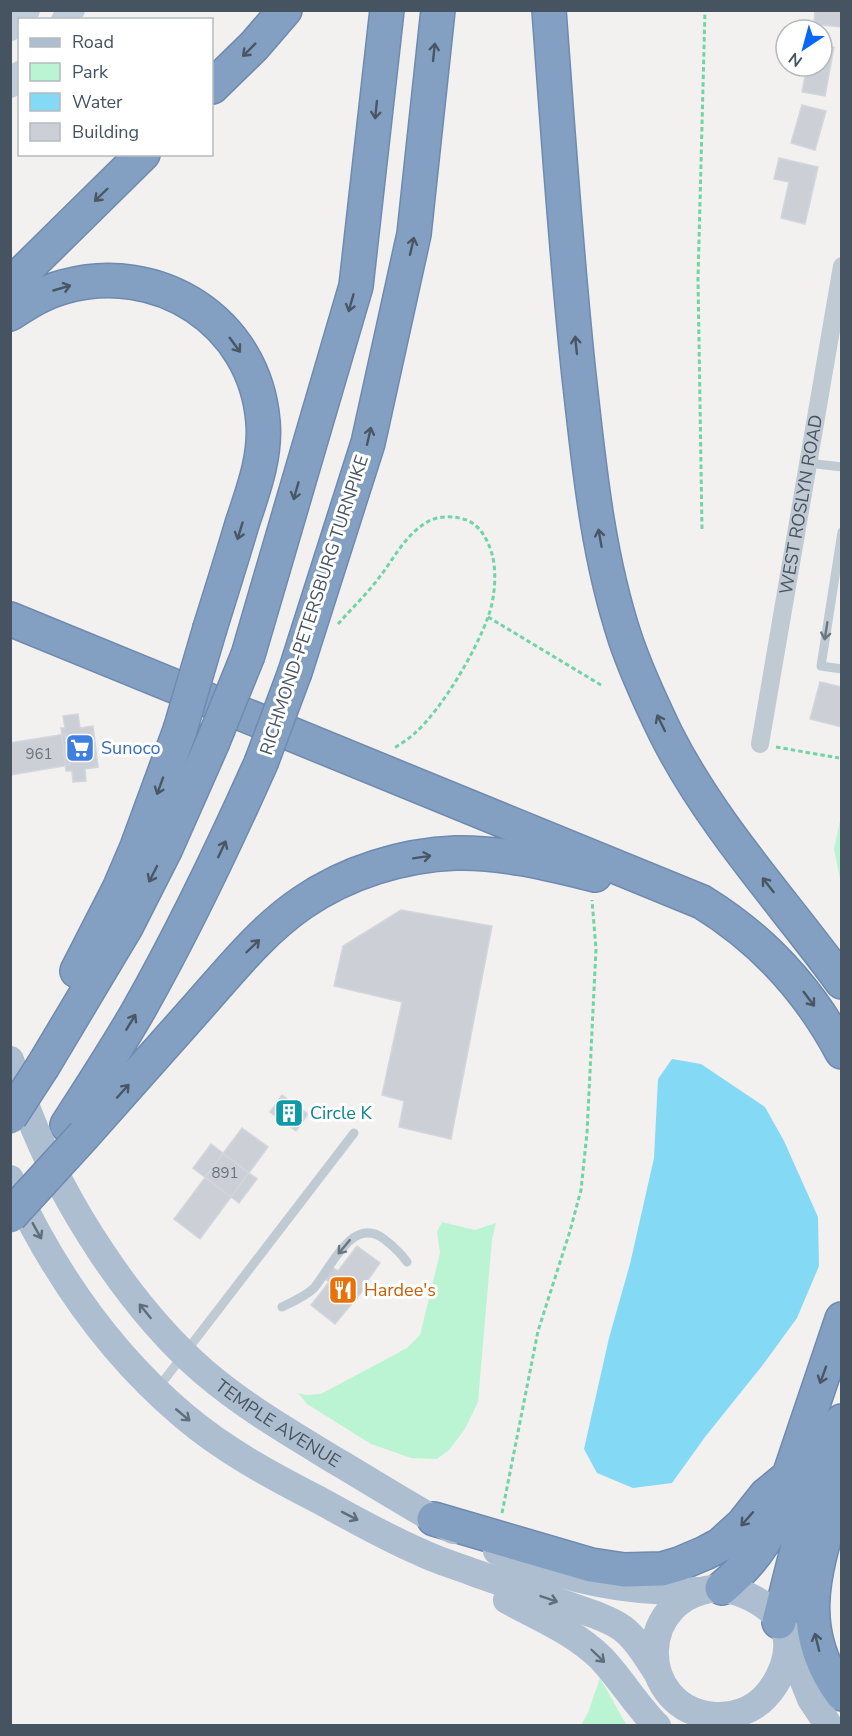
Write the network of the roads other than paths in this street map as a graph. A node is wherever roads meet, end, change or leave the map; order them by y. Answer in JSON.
{"nodes":[{"id":1,"x":285,"y":10,"type":"edge"},
{"id":2,"x":387,"y":10,"type":"edge"},
{"id":3,"x":438,"y":10,"type":"edge"},
{"id":4,"x":549,"y":10,"type":"edge"},
{"id":5,"x":213,"y":86,"type":"edge"},
{"id":6,"x":141,"y":156,"type":"edge"},
{"id":7,"x":842,"y":266,"type":"edge"},
{"id":8,"x":10,"y":285,"type":"edge"},
{"id":9,"x":10,"y":314,"type":"edge"},
{"id":10,"x":808,"y":463,"type":"junction"},
{"id":11,"x":842,"y":467,"type":"edge"},
{"id":12,"x":842,"y":532,"type":"edge"},
{"id":13,"x":10,"y":600,"type":"edge"},
{"id":14,"x":10,"y":619,"type":"edge"},
{"id":15,"x":842,"y":669,"type":"edge"},
{"id":16,"x":760,"y":744,"type":"road end"},
{"id":17,"x":771,"y":955,"type":"junction"},
{"id":18,"x":842,"y":982,"type":"edge"},
{"id":19,"x":842,"y":1003,"type":"edge"},
{"id":20,"x":842,"y":1052,"type":"edge"},
{"id":21,"x":30,"y":1059,"type":"edge"},
{"id":22,"x":10,"y":1106,"type":"edge"},
{"id":23,"x":10,"y":1117,"type":"edge"},
{"id":24,"x":75,"y":1130,"type":"junction"},
{"id":25,"x":354,"y":1133,"type":"dead end"},
{"id":26,"x":10,"y":1179,"type":"edge"},
{"id":27,"x":10,"y":1214,"type":"edge"},
{"id":28,"x":407,"y":1262,"type":"dead end"},
{"id":29,"x":282,"y":1307,"type":"dead end"},
{"id":30,"x":842,"y":1320,"type":"edge"},
{"id":31,"x":184,"y":1354,"type":"junction"},
{"id":32,"x":156,"y":1391,"type":"junction"},
{"id":33,"x":841,"y":1429,"type":"edge"},
{"id":34,"x":788,"y":1477,"type":"junction"},
{"id":35,"x":842,"y":1478,"type":"edge"},
{"id":36,"x":434,"y":1519,"type":"junction"},
{"id":37,"x":420,"y":1553,"type":"junction"},
{"id":38,"x":711,"y":1590,"type":"junction"},
{"id":39,"x":782,"y":1628,"type":"junction"},
{"id":40,"x":658,"y":1674,"type":"junction"},
{"id":41,"x":842,"y":1694,"type":"edge"},
{"id":42,"x":695,"y":1711,"type":"junction"},
{"id":43,"x":657,"y":1725,"type":"edge"},
{"id":44,"x":733,"y":1725,"type":"edge"},
{"id":45,"x":829,"y":1725,"type":"edge"}],
"edges":[{"from":1,"to":5,"type":"highway","one_way":true},
{"from":2,"to":21,"type":"highway","one_way":true,"bridge":true},
{"from":24,"to":3,"type":"highway","name":"RICHMOND-PETERSBURG TURNPIKE","one_way":true,"bridge":true},
{"from":18,"to":4,"type":"highway","one_way":true},
{"from":6,"to":8,"type":"highway","one_way":true},
{"from":7,"to":10,"type":"street","name":"WEST ROSLYN ROAD"},
{"from":9,"to":21,"type":"highway","one_way":true,"bridge":true},
{"from":10,"to":11,"type":"lane"},
{"from":10,"to":16,"type":"street","name":"WEST ROSLYN ROAD"},
{"from":12,"to":15,"type":"lane","one_way":true},
{"from":13,"to":19,"type":"highway"},
{"from":14,"to":17,"type":"highway"},
{"from":17,"to":20,"type":"highway","one_way":true},
{"from":24,"to":17,"type":"highway","one_way":true},
{"from":21,"to":22,"type":"highway"},
{"from":21,"to":23,"type":"highway","bridge":true},
{"from":31,"to":21,"type":"main road","name":"TEMPLE AVENUE","one_way":true},
{"from":24,"to":27,"type":"highway","name":"RICHMOND-PETERSBURG TURNPIKE","bridge":true},
{"from":25,"to":31,"type":"lane"},
{"from":26,"to":32,"type":"main road","one_way":true},
{"from":28,"to":29,"type":"lane","one_way":true},
{"from":30,"to":34,"type":"highway","one_way":true},
{"from":31,"to":32,"type":"lane"},
{"from":31,"to":36,"type":"main road","name":"TEMPLE AVENUE"},
{"from":32,"to":37,"type":"main road","one_way":true},
{"from":33,"to":39,"type":"highway"},
{"from":34,"to":36,"type":"highway","one_way":true},
{"from":34,"to":38,"type":"highway"},
{"from":41,"to":35,"type":"highway","one_way":true},
{"from":36,"to":38,"type":"main road","name":"TEMPLE AVENUE"},
{"from":37,"to":40,"type":"main road","one_way":true},
{"from":37,"to":43,"type":"main road","one_way":true},
{"from":38,"to":39,"type":"main road"},
{"from":38,"to":40,"type":"main road"},
{"from":39,"to":42,"type":"main road"},
{"from":39,"to":45,"type":"main road"},
{"from":40,"to":42,"type":"main road"},
{"from":42,"to":44,"type":"main road"}]}
